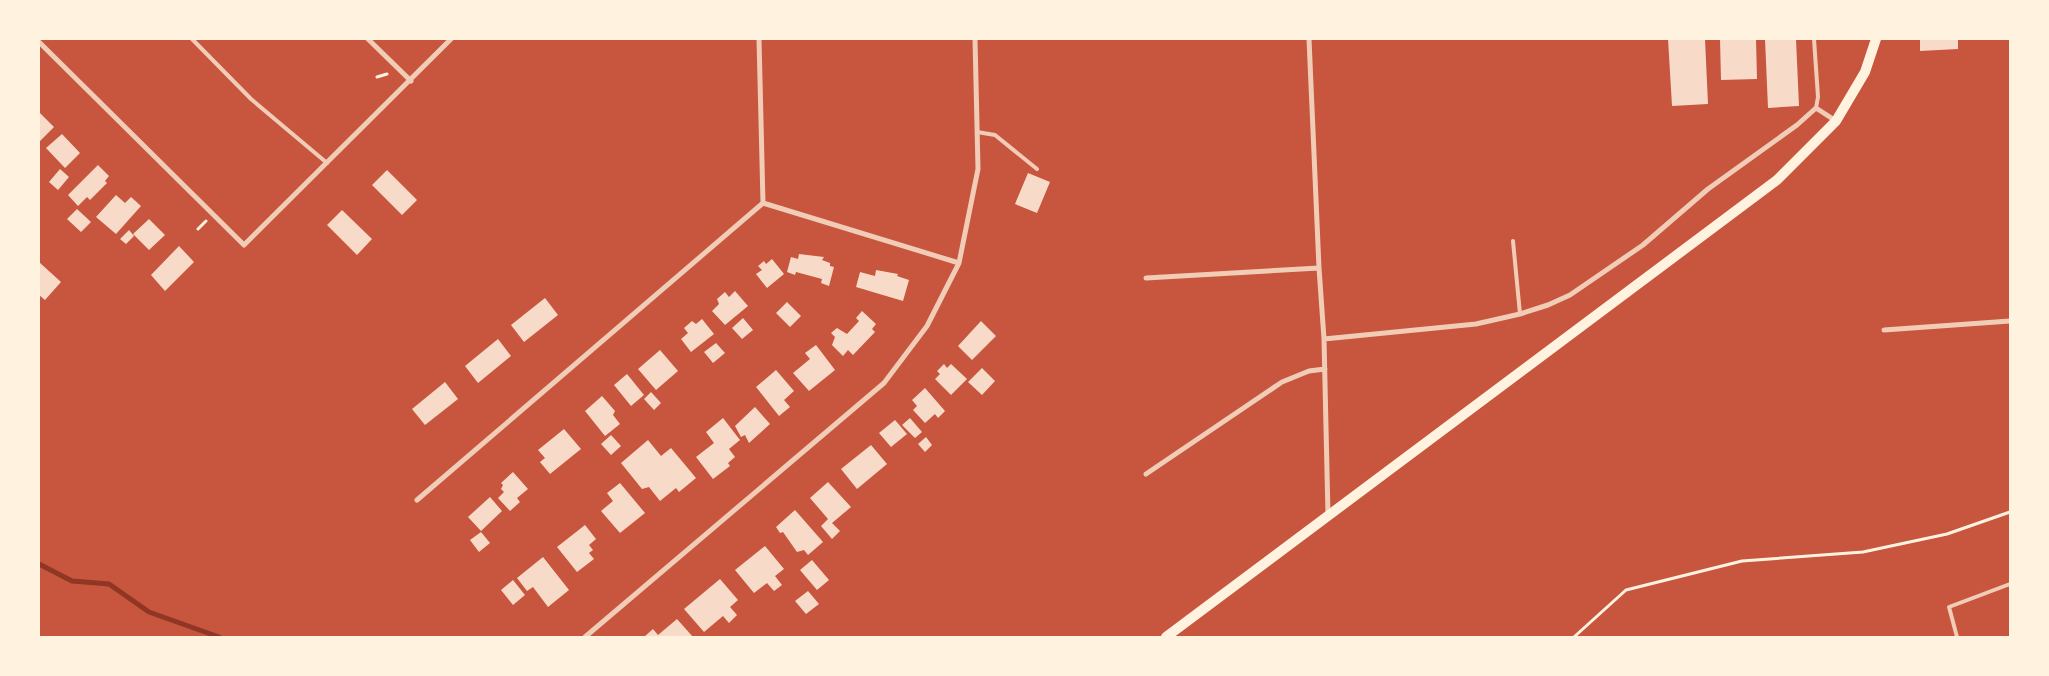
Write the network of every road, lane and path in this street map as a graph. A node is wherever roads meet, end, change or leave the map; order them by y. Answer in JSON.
{"nodes":[{"id":1,"x":192,"y":39,"type":"edge"},
{"id":2,"x":368,"y":39,"type":"edge"},
{"id":3,"x":451,"y":39,"type":"edge"},
{"id":4,"x":759,"y":39,"type":"edge"},
{"id":5,"x":975,"y":39,"type":"edge"},
{"id":6,"x":1309,"y":39,"type":"edge"},
{"id":7,"x":1814,"y":39,"type":"edge"},
{"id":8,"x":1876,"y":39,"type":"edge"},
{"id":9,"x":39,"y":42,"type":"edge"},
{"id":10,"x":387,"y":74,"type":"dead end"},
{"id":11,"x":377,"y":77,"type":"dead end"},
{"id":12,"x":410,"y":81,"type":"junction"},
{"id":13,"x":1816,"y":108,"type":"junction"},
{"id":14,"x":1836,"y":121,"type":"junction"},
{"id":15,"x":977,"y":132,"type":"junction"},
{"id":16,"x":328,"y":163,"type":"junction"},
{"id":17,"x":1037,"y":169,"type":"dead end"},
{"id":18,"x":763,"y":203,"type":"junction"},
{"id":19,"x":206,"y":221,"type":"dead end"},
{"id":20,"x":198,"y":229,"type":"dead end"},
{"id":21,"x":1513,"y":241,"type":"dead end"},
{"id":22,"x":959,"y":263,"type":"junction"},
{"id":23,"x":1319,"y":268,"type":"junction"},
{"id":24,"x":1146,"y":278,"type":"dead end"},
{"id":25,"x":1520,"y":314,"type":"junction"},
{"id":26,"x":2010,"y":321,"type":"edge"},
{"id":27,"x":1884,"y":330,"type":"dead end"},
{"id":28,"x":1324,"y":339,"type":"junction"},
{"id":29,"x":1326,"y":369,"type":"junction"},
{"id":30,"x":1146,"y":474,"type":"dead end"},
{"id":31,"x":417,"y":500,"type":"dead end"},
{"id":32,"x":2010,"y":512,"type":"edge"},
{"id":33,"x":1328,"y":516,"type":"junction"},
{"id":34,"x":2010,"y":584,"type":"edge"},
{"id":35,"x":585,"y":637,"type":"edge"},
{"id":36,"x":1166,"y":637,"type":"edge"},
{"id":37,"x":1574,"y":637,"type":"edge"},
{"id":38,"x":1957,"y":637,"type":"edge"}],
"edges":[{"from":1,"to":16,"type":"lane"},
{"from":2,"to":12,"type":"street"},
{"from":3,"to":12,"type":"street"},
{"from":4,"to":18,"type":"street"},
{"from":5,"to":15,"type":"street"},
{"from":6,"to":23,"type":"street"},
{"from":7,"to":13,"type":"lane"},
{"from":8,"to":14,"type":"main road"},
{"from":9,"to":16,"type":"street"},
{"from":10,"to":11,"type":"path"},
{"from":12,"to":16,"type":"street"},
{"from":13,"to":14,"type":"street"},
{"from":13,"to":25,"type":"street"},
{"from":14,"to":33,"type":"main road"},
{"from":15,"to":17,"type":"lane"},
{"from":15,"to":22,"type":"street"},
{"from":18,"to":22,"type":"street"},
{"from":18,"to":31,"type":"street"},
{"from":19,"to":20,"type":"path"},
{"from":21,"to":25,"type":"lane"},
{"from":22,"to":35,"type":"street"},
{"from":23,"to":24,"type":"street"},
{"from":23,"to":28,"type":"street"},
{"from":25,"to":28,"type":"street"},
{"from":26,"to":27,"type":"street"},
{"from":28,"to":29,"type":"street"},
{"from":29,"to":30,"type":"street"},
{"from":29,"to":33,"type":"street"},
{"from":32,"to":37,"type":"path"},
{"from":33,"to":36,"type":"main road"},
{"from":34,"to":38,"type":"lane"}]}
